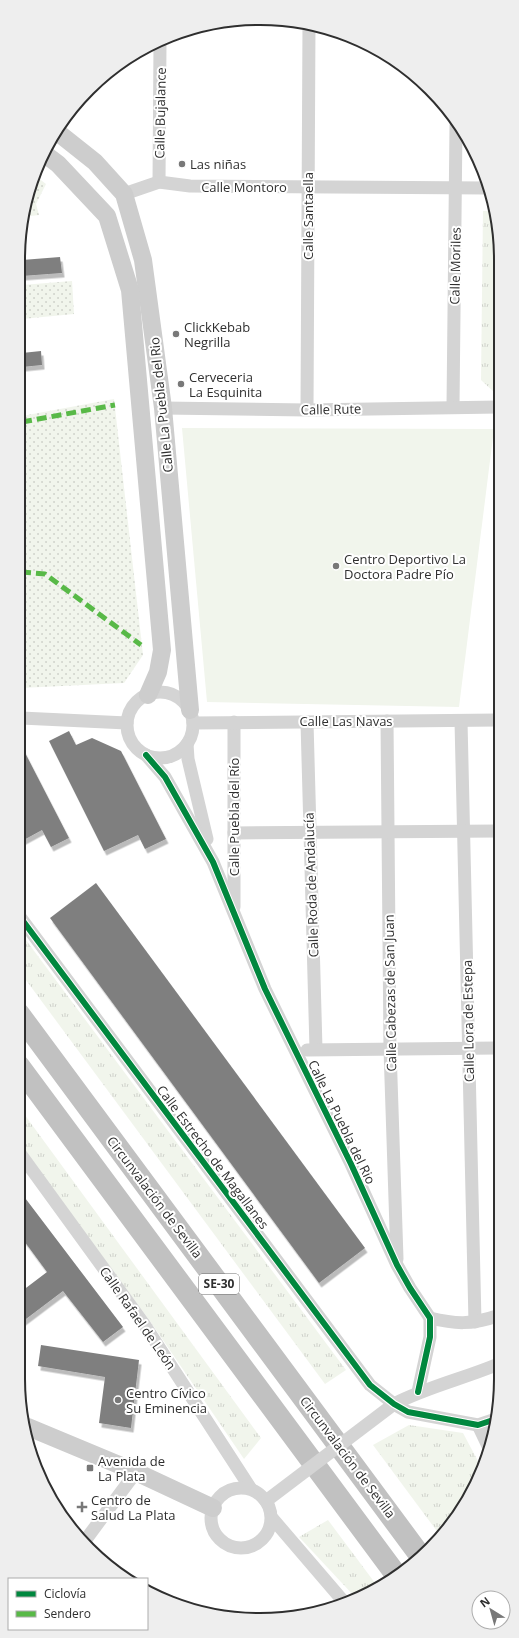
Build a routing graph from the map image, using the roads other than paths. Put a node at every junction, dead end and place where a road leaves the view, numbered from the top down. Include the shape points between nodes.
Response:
1 (309, 31) edge
2 (160, 47) edge
3 (456, 132) edge
4 (61, 135) edge
5 (49, 157) edge
6 (159, 182) junction
7 (308, 187) junction
8 (456, 188) junction
9 (483, 188) edge
10 (124, 194) junction
11 (453, 406) junction
12 (494, 407) edge
13 (163, 408) junction
14 (306, 410) junction
15 (148, 695) junction
16 (192, 717) junction
17 (25, 718) edge
18 (494, 720) edge
19 (386, 721) junction
20 (461, 721) junction
21 (234, 722) junction
22 (307, 722) junction
23 (128, 723) junction
24 (187, 744) junction
25 (146, 756) junction
26 (310, 832) junction
27 (388, 832) junction
28 (464, 832) junction
29 (494, 832) edge
30 (234, 833) junction
31 (213, 862) junction
32 (234, 913) junction
33 (25, 924) edge
34 (25, 1021) edge
35 (468, 1048) junction
36 (494, 1048) edge
37 (316, 1049) junction
38 (390, 1049) junction
39 (295, 1050) junction
40 (25, 1074) edge
41 (25, 1160) edge
42 (382, 1231) junction
43 (396, 1233) junction
44 (397, 1265) junction
45 (494, 1317) edge
46 (430, 1318) junction
47 (475, 1322) junction
48 (494, 1366) edge
49 (418, 1392) junction
50 (394, 1404) junction
51 (490, 1421) edge
52 (478, 1425) junction
53 (31, 1428) edge
54 (486, 1441) edge
55 (136, 1472) junction
56 (251, 1489) junction
57 (266, 1501) junction
58 (212, 1508) junction
59 (272, 1518) junction
60 (87, 1537) edge
61 (417, 1552) edge
62 (393, 1571) edge
63 (341, 1598) edge

1 - 7 street, Calle Santaella
2 - 6 street, Calle Bujalance
3 - 8 street, Calle Moriles
4 - 10 street, Calle La Puebla del Rio via 95,162
5 - 15 street, Calle La Puebla del Rio via 107,216 130,290 162,650 158,672
6 - 7 street, Calle Montoro via 190,186
6 - 10 street, Calle Montoro
7 - 8 street, Calle Montoro
7 - 14 street, Calle Santaella
8 - 9 street, Calle Montoro
8 - 11 street, Calle Moriles
10 - 13 street, Calle La Puebla del Rio via 143,260
11 - 12 street, Calle Rute
11 - 14 street, Calle Rute
13 - 14 street, Calle Rute
13 - 16 street, Calle La Puebla del Rio
15 - 16 street via 168,693 177,696 184,702
15 - 23 street via 134,706
16 - 21 street, Calle Las Navas
16 - 24 street via 192,734
17 - 23 street
18 - 20 street, Calle Las Navas
19 - 20 street, Calle Las Navas
19 - 22 street, Calle Las Navas
19 - 27 street, Calle Cabezas de San Juan
20 - 28 street, Calle Lora de Estepa
21 - 22 street, Calle Las Navas
21 - 30 street, Calle Puebla del Río
22 - 26 street, Calle Roda de Andalucía
23 - 25 street via 128,733 132,742
24 - 25 street via 169,757
24 - 31 street via 196,800
25 - 31 street via 165,777
26 - 27 street
26 - 30 street
26 - 37 street, Calle Roda de Andalucía
27 - 28 street
27 - 38 street, Calle Cabezas de San Juan
28 - 29 street
28 - 35 street, Calle Lora de Estepa
30 - 32 street, Calle Puebla del Río
31 - 32 street, Calle La Puebla del Rio
32 - 39 street, Calle La Puebla del Rio via 265,989
33 - 50 street, Calle Estrecho de Magallanes via 370,1385
34 - 61 highway, Circunvalación de Sevilla / SE-30
35 - 36 street
35 - 38 street
35 - 47 street, Calle Lora de Estepa
37 - 38 street
37 - 39 street
38 - 43 street, Calle Cabezas de San Juan
39 - 42 street, Calle La Puebla del Rio
40 - 62 highway, SE-30
41 - 56 street, Calle Rafael de León via 144,1324
42 - 43 street
42 - 44 street, Calle La Puebla del Rio
43 - 44 street, Calle Cabezas de San Juan
44 - 46 street, Calle La Puebla del Rio
45 - 47 street
46 - 47 street via 455,1324
46 - 49 street via 430,1337
48 - 49 street via 465,1378
49 - 50 street
50 - 52 street, Calle Estrecho de Magallanes via 408,1412
50 - 57 street, bridge
51 - 52 street
52 - 54 street
53 - 55 street
55 - 58 street
55 - 60 street
56 - 57 street
56 - 58 street via 236,1488 226,1492
57 - 59 street
58 - 59 street via 212,1527 216,1536 231,1547 240,1549 250,1548 266,1537
59 - 63 street

